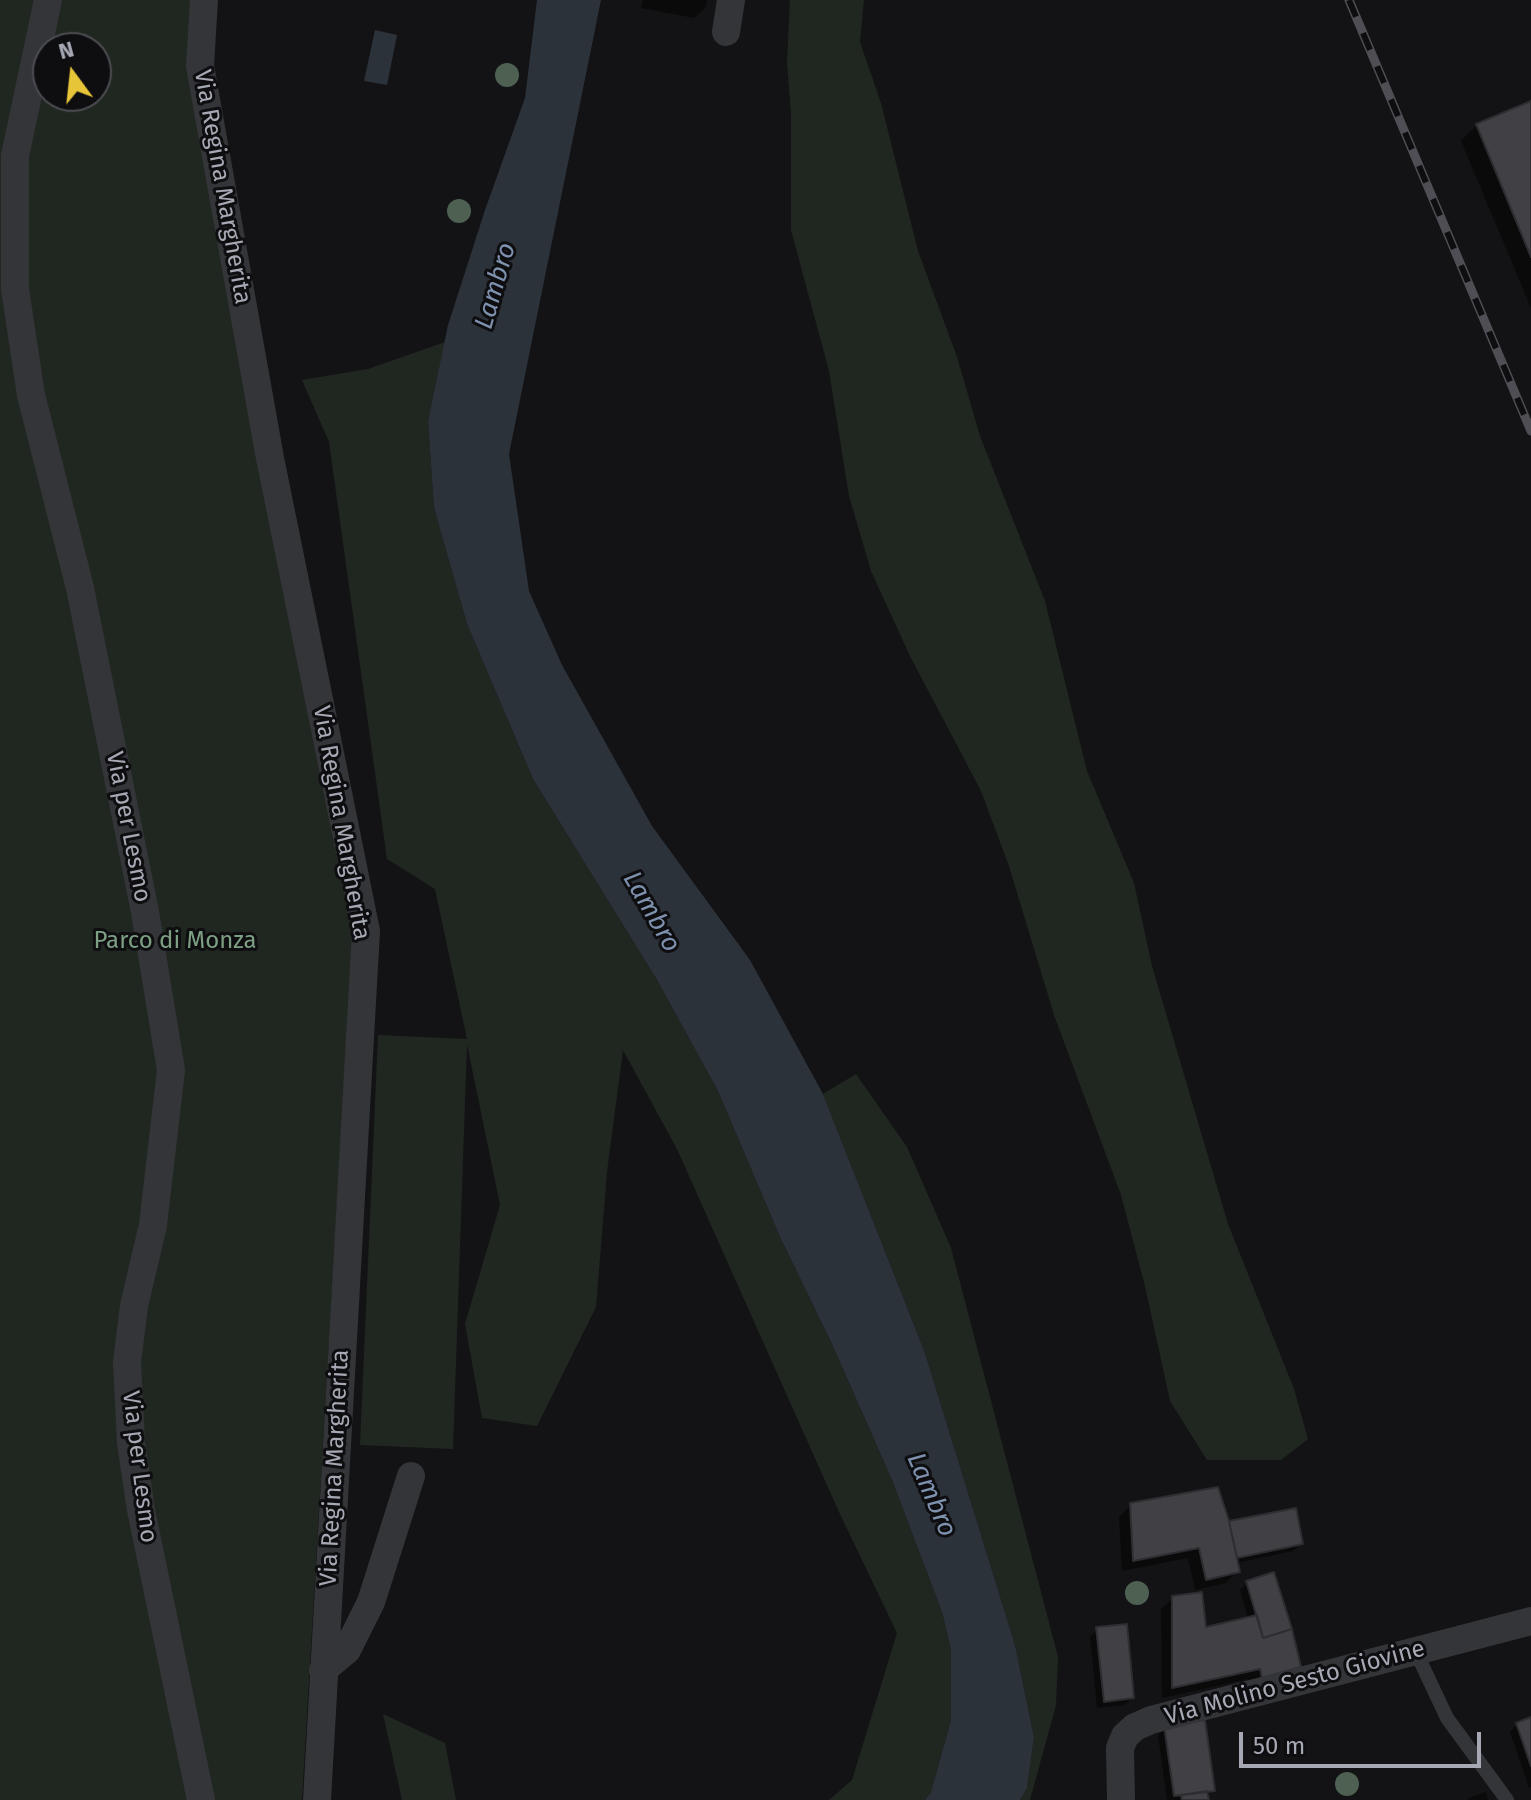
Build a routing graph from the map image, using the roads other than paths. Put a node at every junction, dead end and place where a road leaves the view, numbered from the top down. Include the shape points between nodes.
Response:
1 (48, 0) edge
2 (204, 0) edge
3 (731, 0) edge
4 (726, 32) dead end
5 (411, 1476) dead end
6 (1531, 1621) edge
7 (1416, 1652) junction
8 (323, 1670) junction
9 (201, 1800) edge
10 (317, 1800) edge
11 (1121, 1800) edge
12 (1507, 1800) edge

1 - 9 street, Via per Lesmo via 15,156 15,289 31,395 80,588 142,897 171,1070 153,1225 127,1362 141,1510
2 - 8 street, Via Regina Margherita via 200,66 270,458 366,931
3 - 4 street
5 - 8 street via 371,1602 347,1650
6 - 7 street, Via Molino Sesto Giovine
7 - 11 street, Via Molino Sesto Giovine via 1135,1727 1120,1748
7 - 12 lane via 1447,1718
8 - 10 street, Via Regina Margherita

